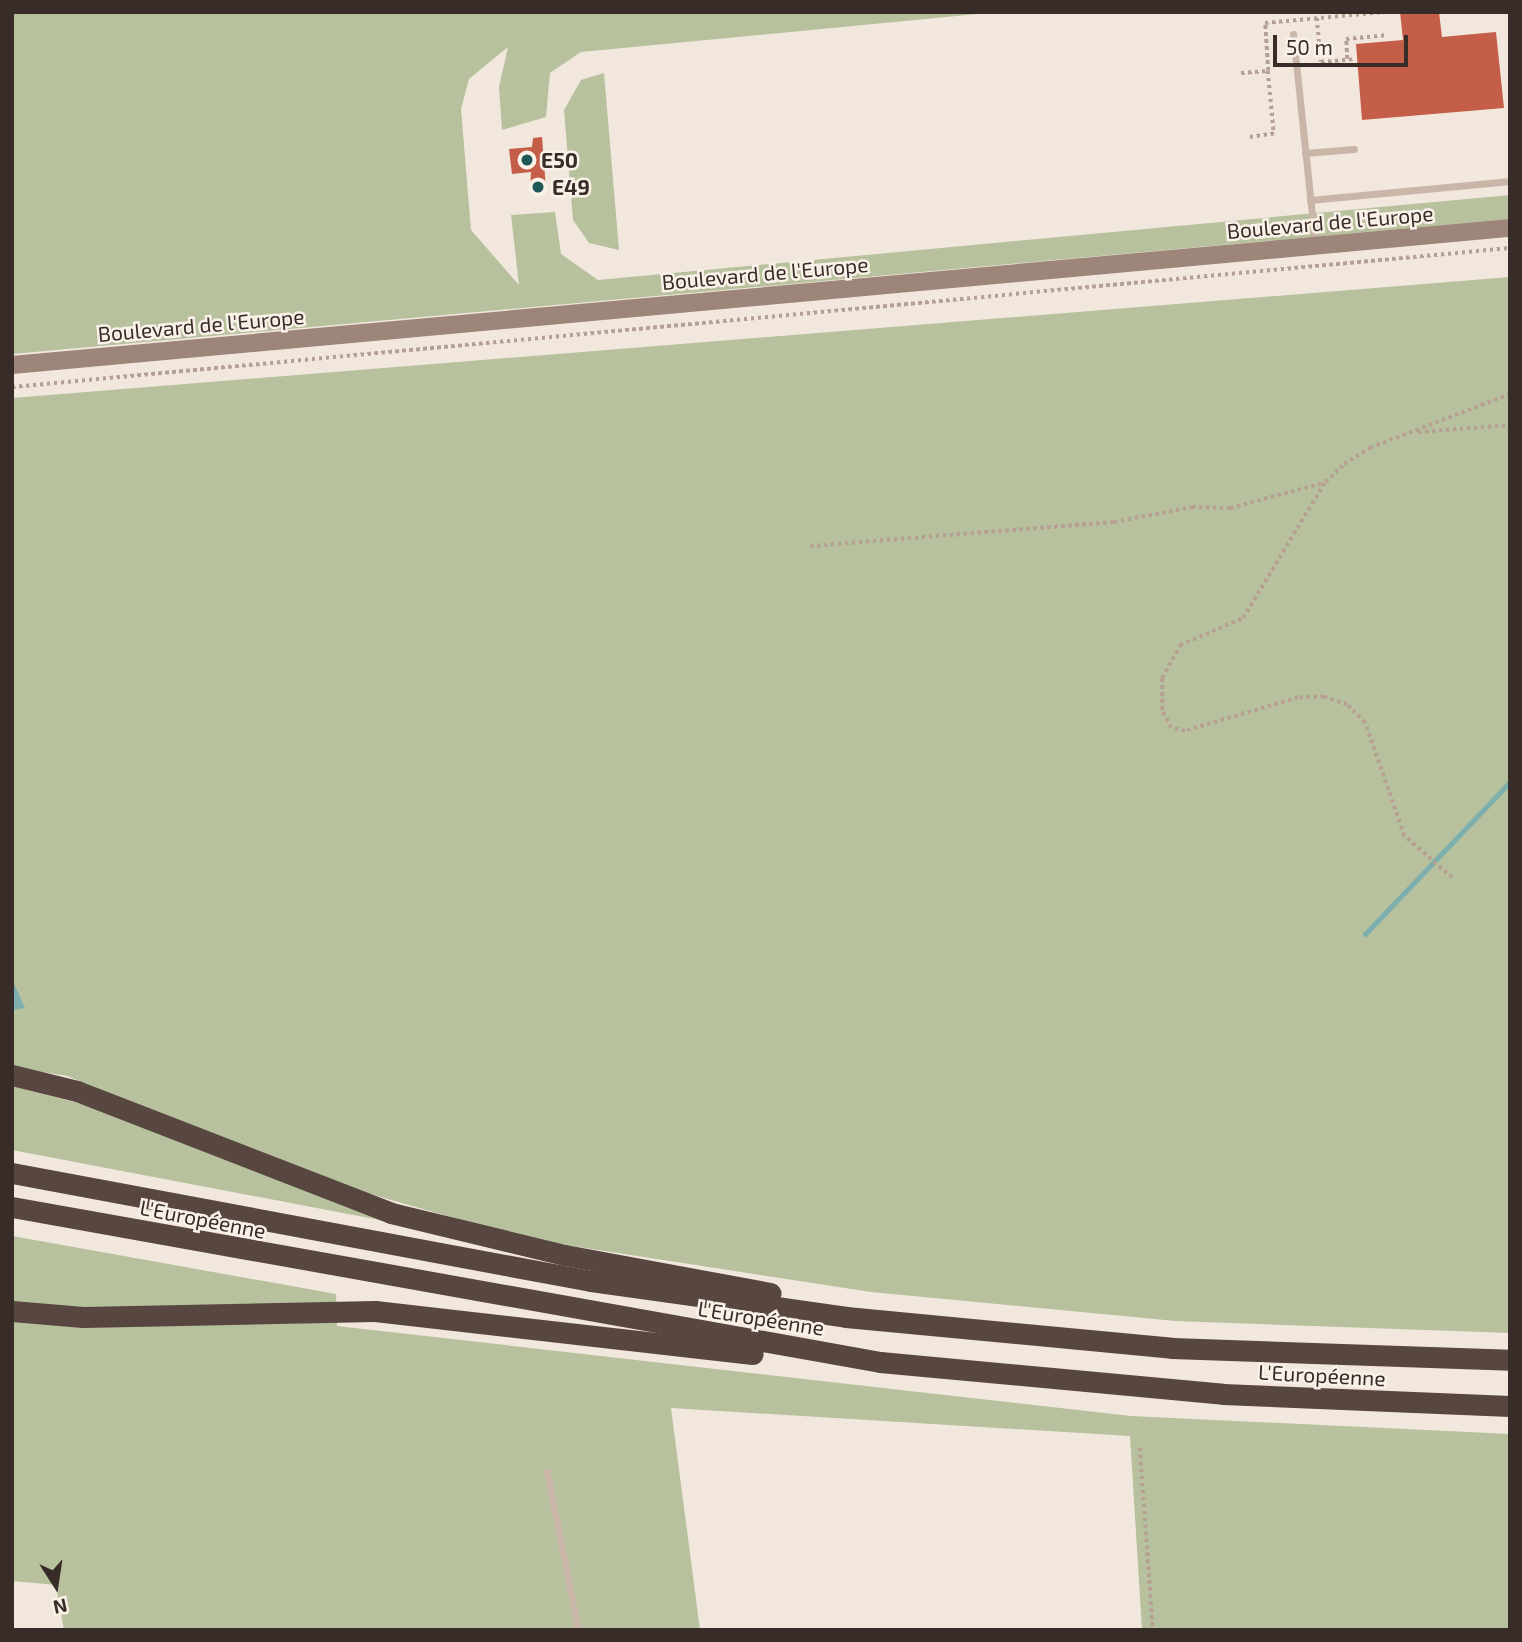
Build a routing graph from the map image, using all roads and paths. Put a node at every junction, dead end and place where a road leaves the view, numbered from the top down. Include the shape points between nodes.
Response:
1 (1384, 12) edge
2 (1317, 18) junction
3 (1293, 34) dead end
4 (1388, 35) dead end
5 (1347, 59) junction
6 (1354, 59) dead end
7 (1268, 71) junction
8 (1241, 73) dead end
9 (1247, 138) dead end
10 (1354, 149) dead end
11 (1306, 153) junction
12 (1510, 181) edge
13 (1310, 200) junction
14 (1510, 228) edge
15 (1315, 246) junction
16 (1510, 248) edge
17 (17, 365) edge
18 (12, 387) edge
19 (1510, 394) edge
20 (1510, 425) edge
21 (1413, 432) junction
22 (1325, 482) junction
23 (810, 546) dead end
24 (1452, 878) dead end
25 (12, 1075) edge
26 (12, 1173) edge
27 (12, 1207) edge
28 (12, 1311) edge
29 (978, 1332) junction
30 (1510, 1360) edge
31 (880, 1362) junction
32 (1510, 1406) edge
33 (1140, 1448) dead end
34 (547, 1472) dead end
35 (578, 1630) edge
36 (1153, 1630) edge

1 - 2 path
2 - 5 path via 1321,62
2 - 7 path via 1265,23
3 - 11 lane
4 - 5 path via 1346,38
5 - 6 path
7 - 8 path
7 - 9 path via 1274,134
10 - 11 lane
11 - 13 lane
12 - 13 lane
13 - 15 lane
14 - 15 main road, Boulevard de l'Europe
15 - 17 main road, Boulevard de l'Europe
16 - 18 path
19 - 21 path
20 - 21 path
21 - 22 path via 1370,448
22 - 23 path via 1230,509 1192,507 1114,522
22 - 24 path via 1242,618 1180,645 1162,678 1162,710 1171,728 1185,732 1298,698 1324,697 1347,705 1365,723 1404,836
25 - 29 highway via 77,1091 317,1188 427,1223 575,1257
26 - 29 highway, L'Européenne via 591,1281
27 - 31 highway, L'Européenne via 517,1303
28 - 31 highway via 83,1317 375,1311 697,1350
29 - 30 highway, L'Européenne via 1246,1353
31 - 32 highway, L'Européenne via 1212,1393
33 - 36 path
34 - 35 lane

